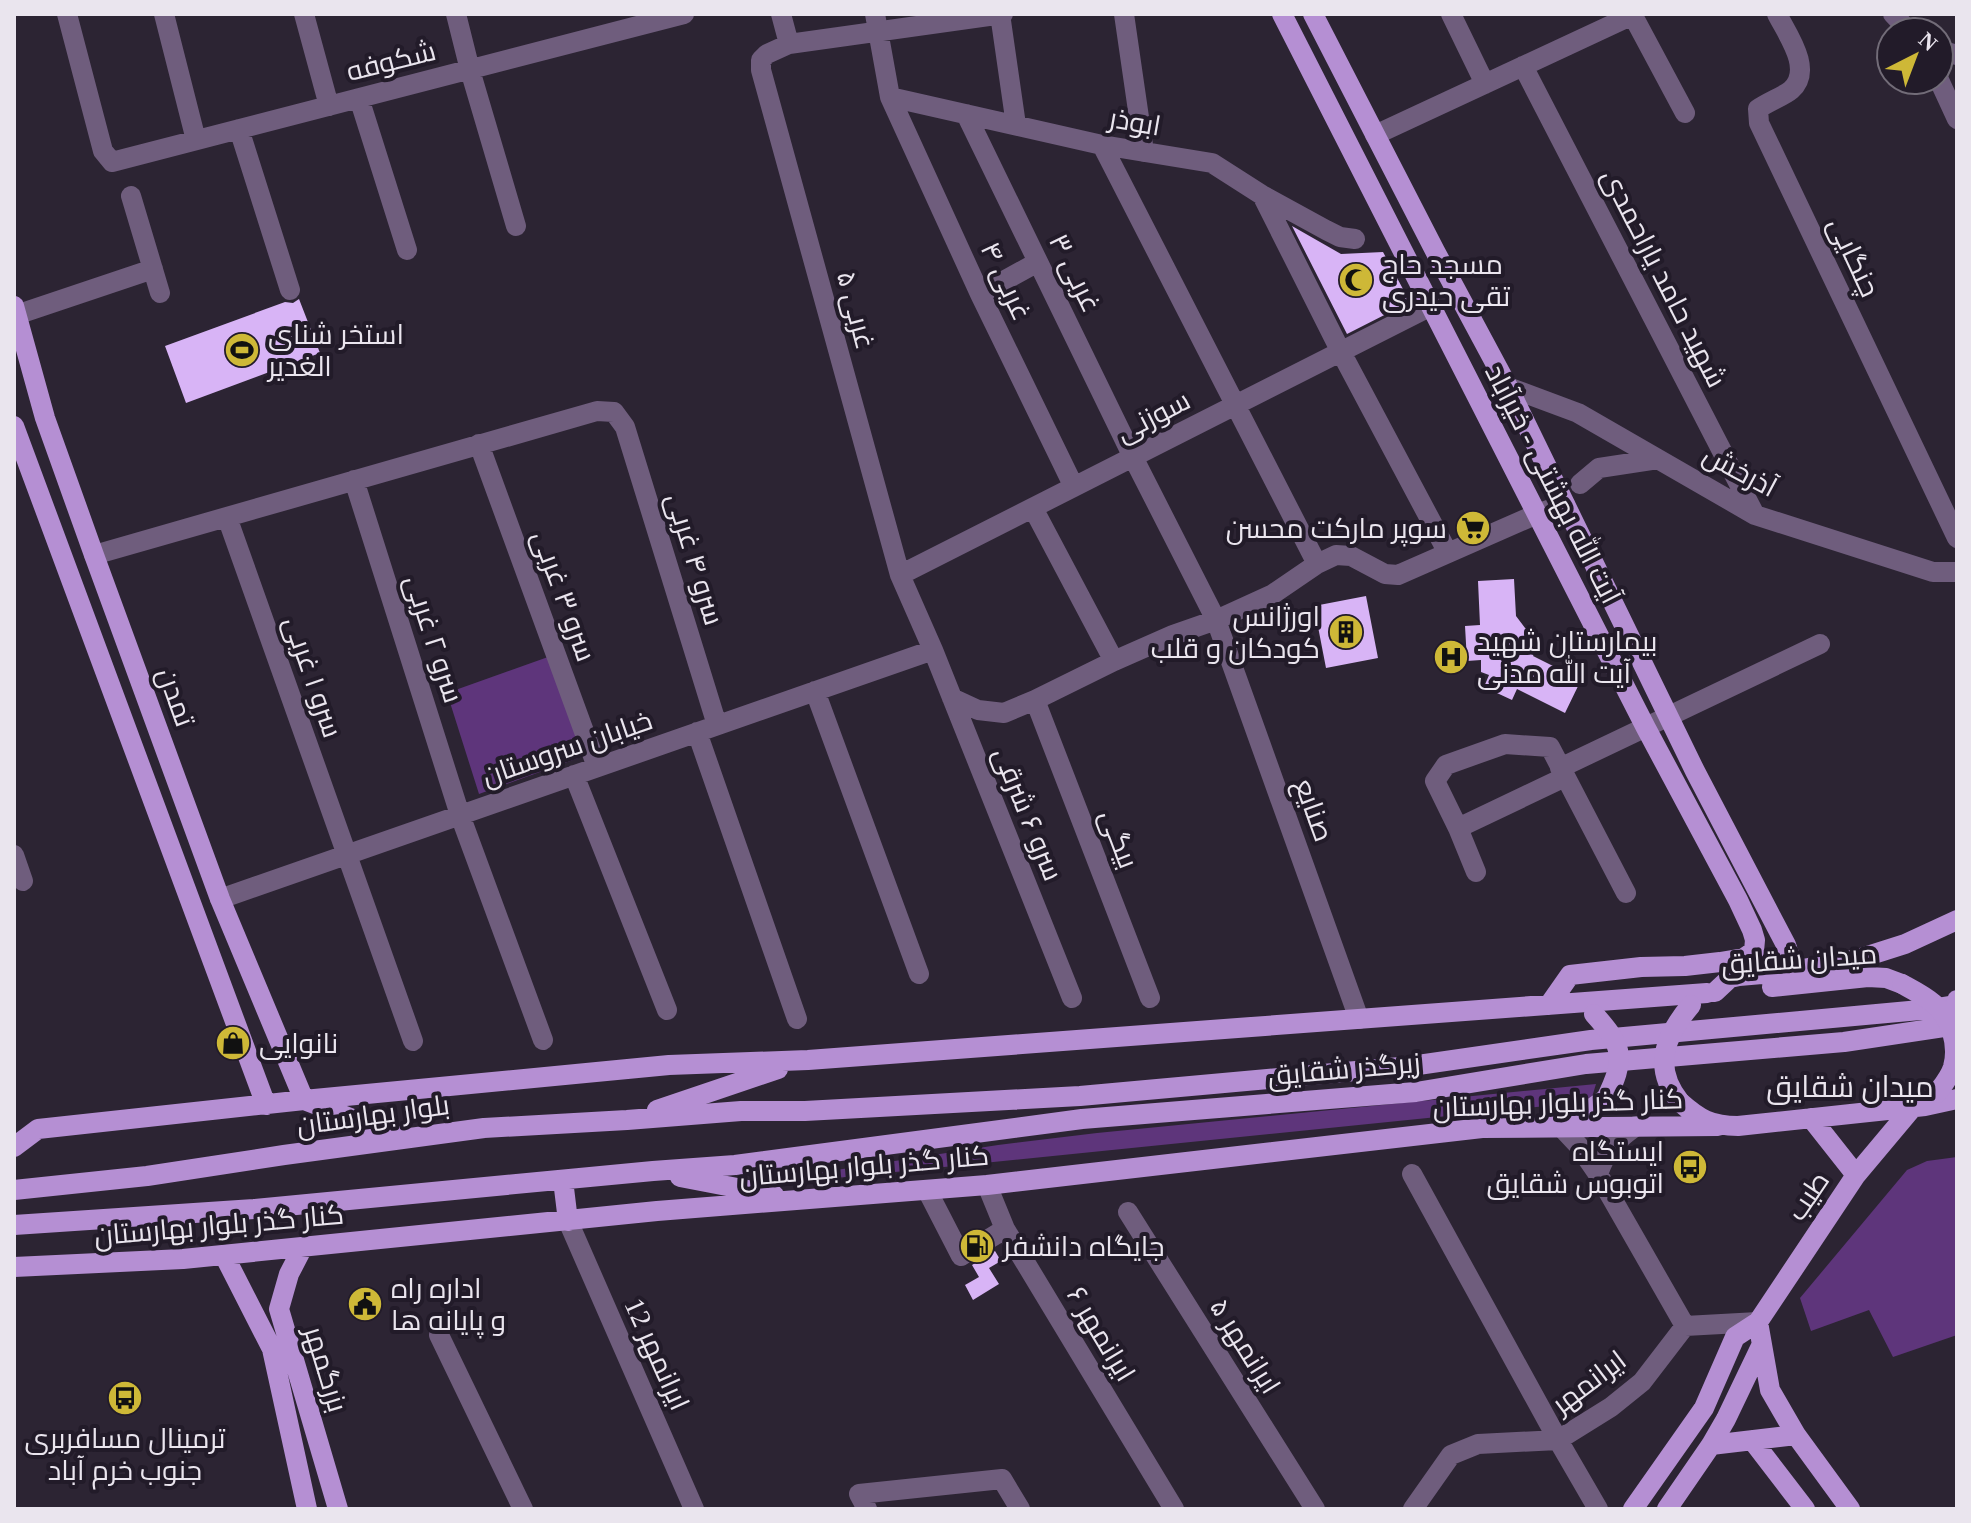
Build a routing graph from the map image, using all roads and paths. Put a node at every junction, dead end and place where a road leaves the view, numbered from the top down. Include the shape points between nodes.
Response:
1 (67, 14) edge
2 (164, 14) edge
3 (304, 14) edge
4 (456, 14) edge
5 (684, 14) edge
6 (781, 14) edge
7 (1001, 14) edge
8 (1124, 14) edge
9 (1282, 14) edge
10 (1313, 14) edge
11 (1451, 14) edge
12 (1633, 14) edge
13 (1777, 14) edge
14 (876, 23) edge
15 (789, 44) junction
16 (1523, 66) junction
17 (470, 70) junction
18 (1485, 84) junction
19 (1946, 96) edge
20 (890, 97) junction
21 (359, 98) junction
22 (329, 106) junction
23 (1362, 109) junction
24 (1685, 113) dead end
25 (966, 114) junction
26 (1957, 119) edge
27 (1336, 121) junction
28 (1016, 125) junction
29 (239, 129) junction
30 (1375, 135) junction
31 (196, 140) junction
32 (1102, 145) junction
33 (1144, 152) junction
34 (1262, 195) junction
35 (131, 196) dead end
36 (516, 226) dead end
37 (1355, 239) dead end
38 (407, 250) dead end
39 (1038, 262) junction
40 (153, 269) junction
41 (290, 290) dead end
42 (1456, 292) junction
43 (160, 293) dead end
44 (980, 294) junction
45 (1431, 306) junction
46 (15, 310) edge
47 (1341, 352) junction
48 (1508, 387) junction
49 (1235, 405) junction
50 (14, 426) edge
51 (479, 444) junction
52 (1133, 457) junction
53 (1658, 459) junction
54 (354, 480) junction
55 (1580, 484) dead end
56 (1074, 487) junction
57 (1565, 504) junction
58 (1033, 508) junction
59 (1537, 514) junction
60 (1755, 515) junction
61 (227, 517) junction
62 (1957, 538) edge
63 (1448, 553) junction
64 (94, 555) junction
65 (1317, 564) junction
66 (1957, 572) edge
67 (900, 575) junction
68 (1216, 620) junction
69 (1820, 644) dead end
70 (933, 650) junction
71 (1114, 661) junction
72 (815, 691) junction
73 (952, 698) junction
74 (1035, 700) junction
75 (1669, 717) junction
76 (717, 725) junction
77 (1646, 728) junction
78 (697, 732) junction
79 (597, 767) junction
80 (1562, 773) junction
81 (574, 775) junction
82 (460, 815) junction
83 (1458, 828) junction
84 (14, 855) edge
85 (346, 855) junction
86 (1476, 872) dead end
87 (23, 881) dead end
88 (1626, 893) dead end
89 (220, 899) junction
90 (1957, 920) edge
91 (1787, 972) junction
92 (919, 974) dead end
93 (1704, 996) junction
94 (1072, 998) dead end
95 (1150, 998) dead end
96 (1957, 1002) edge
97 (1549, 1005) junction
98 (667, 1010) dead end
99 (797, 1019) dead end
100 (1359, 1019) junction
101 (1954, 1027) edge
102 (277, 1035) junction
103 (543, 1040) dead end
104 (413, 1041) dead end
105 (245, 1046) junction
106 (801, 1061) junction
107 (304, 1100) junction
108 (1933, 1101) edge
109 (266, 1105) junction
110 (741, 1111) joint
111 (1811, 1118) junction
112 (627, 1120) junction
113 (1636, 1126) junction
114 (1718, 1126) junction
115 (1552, 1127) junction
116 (38, 1129) junction
117 (14, 1131) edge
118 (404, 1139) junction
119 (14, 1147) edge
120 (653, 1171) junction
121 (1412, 1174) dead end
122 (1598, 1174) junction
123 (1856, 1175) junction
124 (563, 1180) junction
125 (987, 1185) junction
126 (14, 1190) edge
127 (927, 1190) junction
128 (802, 1200) junction
129 (1128, 1212) dead end
130 (568, 1221) junction
131 (14, 1225) edge
132 (1005, 1229) junction
133 (303, 1247) junction
134 (224, 1255) junction
135 (14, 1267) edge
136 (1758, 1322) junction
137 (1685, 1326) junction
138 (439, 1335) dead end
139 (1761, 1346) junction
140 (1796, 1435) junction
141 (1558, 1440) junction
142 (1752, 1440) junction
143 (1711, 1445) junction
144 (1667, 1462) junction
145 (1688, 1479) junction
146 (863, 1501) edge
147 (307, 1509) edge
148 (338, 1509) edge
149 (523, 1509) edge
150 (694, 1509) edge
151 (1020, 1509) edge
152 (1174, 1509) edge
153 (1315, 1509) edge
154 (1413, 1509) edge
155 (1598, 1509) edge
156 (1633, 1509) edge
157 (1667, 1509) edge
158 (1805, 1509) edge
159 (1850, 1509) edge

1 - 31 street, شکوفه via 103,151 112,162
2 - 31 street
3 - 22 street
4 - 17 street
5 - 17 street, شکوفه
6 - 15 street
7 - 14 street
7 - 28 street
8 - 33 street
9 - 27 main road, آیت الله بهشتی - خیرآباد
10 - 23 main road, آیت الله بهشتی - خیرآباد
11 - 18 street
12 - 16 street
12 - 24 street
13 - 62 street, چنگایی via 1798,55 1800,77 1791,89 1758,109 1759,123
14 - 15 street
14 - 20 street, غربی ۴
15 - 67 street, غربی ۵ via 767,54 761,70
16 - 18 street
16 - 60 street, شهید حامد یاراحمدی
17 - 21 street, شکوفه
17 - 36 street
18 - 30 street
19 - 26 street
20 - 25 street, ابوذر
20 - 44 street, غربی ۴
21 - 22 street, شکوفه
21 - 38 street
22 - 29 street, شکوفه
23 - 27 main road
23 - 30 main road, آیت الله بهشتی - خیرآباد
25 - 28 street, ابوذر
25 - 39 street, غربی ۳
27 - 45 main road, آیت الله بهشتی - خیرآباد
28 - 32 street, ابوذر
29 - 31 street, شکوفه
29 - 41 street
30 - 42 main road, آیت الله بهشتی - خیرآباد
32 - 33 street, ابوذر
32 - 49 street
33 - 34 street, ابوذر via 1212,163
34 - 37 street, ابوذر via 1340,237
34 - 47 street
35 - 40 street
39 - 44 street
39 - 52 street, غربی ۳
40 - 43 street
40 - 46 street
42 - 45 main road
42 - 48 main road, آیت الله بهشتی - خیرآباد
44 - 56 street, غربی ۴
45 - 47 street, سوزنی
45 - 59 main road, آیت الله بهشتی - خیرآباد
46 - 64 main road, تمدن via 45,418
47 - 49 street, سوزنی
47 - 63 street
48 - 53 street, آذرخش via 1578,413
48 - 57 main road, آیت الله بهشتی - خیرآباد
49 - 52 street, سوزنی
49 - 65 street
50 - 105 main road, تمدن
51 - 54 street
51 - 76 street, سرو ۴ غربی via 597,411 614,412 625,427
51 - 79 street, سرو ۳ غربی
52 - 56 street, سوزنی
52 - 68 street, غربی ۳
53 - 55 street via 1599,468
53 - 60 street, آذرخش
54 - 61 street
54 - 82 street, سرو ۲ غربی
56 - 58 street, سوزنی
57 - 59 street
57 - 75 main road, آیت الله بهشتی - خیرآباد
58 - 67 street, سوزنی
58 - 71 street
59 - 63 street
59 - 77 main road, آیت الله بهشتی - خیرآباد
60 - 66 street, آذرخش via 1933,572
61 - 64 street
61 - 85 street, سرو ۱ غربی
63 - 65 street via 1398,575 1344,555
64 - 89 main road, تمدن
65 - 68 street via 1273,594
67 - 70 street, غربی ۵
68 - 71 street
68 - 100 street, صنایع
69 - 75 street
70 - 72 street, خیابان سروستان
70 - 73 street, سرو ۶ شرقی
71 - 74 street
72 - 76 street, خیابان سروستان
72 - 92 street
73 - 74 street via 978,710 1004,713
73 - 94 street, سرو ۶ شرقی
74 - 95 street, بیگی
75 - 77 street
75 - 91 main road, آیت الله بهشتی - خیرآباد via 1786,945
76 - 78 street, خیابان سروستان
77 - 80 street
77 - 97 main road, آیت الله بهشتی - خیرآباد via 1738,900 1752,930 1754,951 1720,962 1570,975
78 - 79 street, خیابان سروستان
78 - 99 street
79 - 81 street, خیابان سروستان
80 - 83 street
80 - 83 street via 1550,747 1505,744 1446,765 1435,781
80 - 88 street
81 - 82 street, خیابان سروستان
81 - 98 street
82 - 85 street, خیابان سروستان
82 - 103 street, سرو ۲ غربی
83 - 86 street
84 - 87 street
85 - 89 street, خیابان سروستان
85 - 104 street, سرو ۱ غربی
89 - 102 main road, تمدن
90 - 91 main road via 1861,958
91 - 93 main road via 1730,978
93 - 97 main road
93 - 101 main road, میدان شقایق, bridge via 1886,978 1935,1004
93 - 114 main road, میدان شقایق, bridge via 1671,1032 1664,1054 1671,1092 1699,1118
96 - 101 main road, bridge
96 - 110 main road, زیرگذر شقایق via 1931,1009 1591,1040 1411,1066 1080,1096
97 - 100 main road
97 - 115 main road, bridge via 1594,1014 1619,1052 1618,1073 1606,1099
100 - 106 main road
101 - 108 main road, bridge via 1953,1066
101 - 120 main road, زیرگذر شقایق via 1586,1064 1416,1092 1082,1119
102 - 105 main road via 270,1051 261,1054
102 - 107 main road, تمدن
105 - 109 main road, تمدن
106 - 107 main road via 669,1065
106 - 112 main road
107 - 109 main road
107 - 118 main road
108 - 111 main road
108 - 123 main road, طیب
109 - 116 main road
110 - 112 main road, بلوار بهارستان
111 - 114 main road
111 - 123 main road
112 - 118 main road, بلوار بهارستان via 484,1128
113 - 114 main road, کنار گذر بلوار بهارستان
113 - 115 main road, کنار گذر بلوار بهارستان
113 - 122 street via 1614,1143
115 - 122 street via 1578,1145
115 - 125 main road, کنار گذر بلوار بهارستان via 1482,1128
116 - 117 street
116 - 119 main road
118 - 126 main road, بلوار بهارستان
120 - 124 main road
120 - 128 main road
121 - 141 street
122 - 137 street
123 - 136 main road, طیب
124 - 130 main road
124 - 131 main road
125 - 127 main road, کنار گذر بلوار بهارستان
125 - 132 street, ایرانمهر ۶
127 - 128 main road, کنار گذر بلوار بهارستان
127 - 132 street via 961,1256
128 - 130 main road, کنار گذر بلوار بهارستان
129 - 153 street, ایرانمهر ۵
130 - 133 main road, کنار گذر بلوار بهارستان
130 - 150 street, ایرانمهر 12
132 - 152 street, ایرانمهر ۶
133 - 134 main road, کنار گذر بلوار بهارستان
133 - 148 main road, بزرگمهر via 279,1309
134 - 135 main road, کنار گذر بلوار بهارستان
134 - 147 main road, بزرگمهر via 272,1349
136 - 137 street
136 - 139 main road
136 - 144 main road, طیب via 1735,1337 1704,1408
137 - 141 street, ایرانمهر via 1642,1382
138 - 149 street
139 - 140 main road via 1770,1390
139 - 143 main road
140 - 142 main road
140 - 159 main road
141 - 154 street, ایرانمهر via 1478,1444 1451,1455
141 - 155 street
142 - 143 main road
142 - 158 main road
143 - 145 main road
144 - 145 main road
144 - 156 main road, طیب
145 - 157 main road
146 - 151 street via 1002,1479

